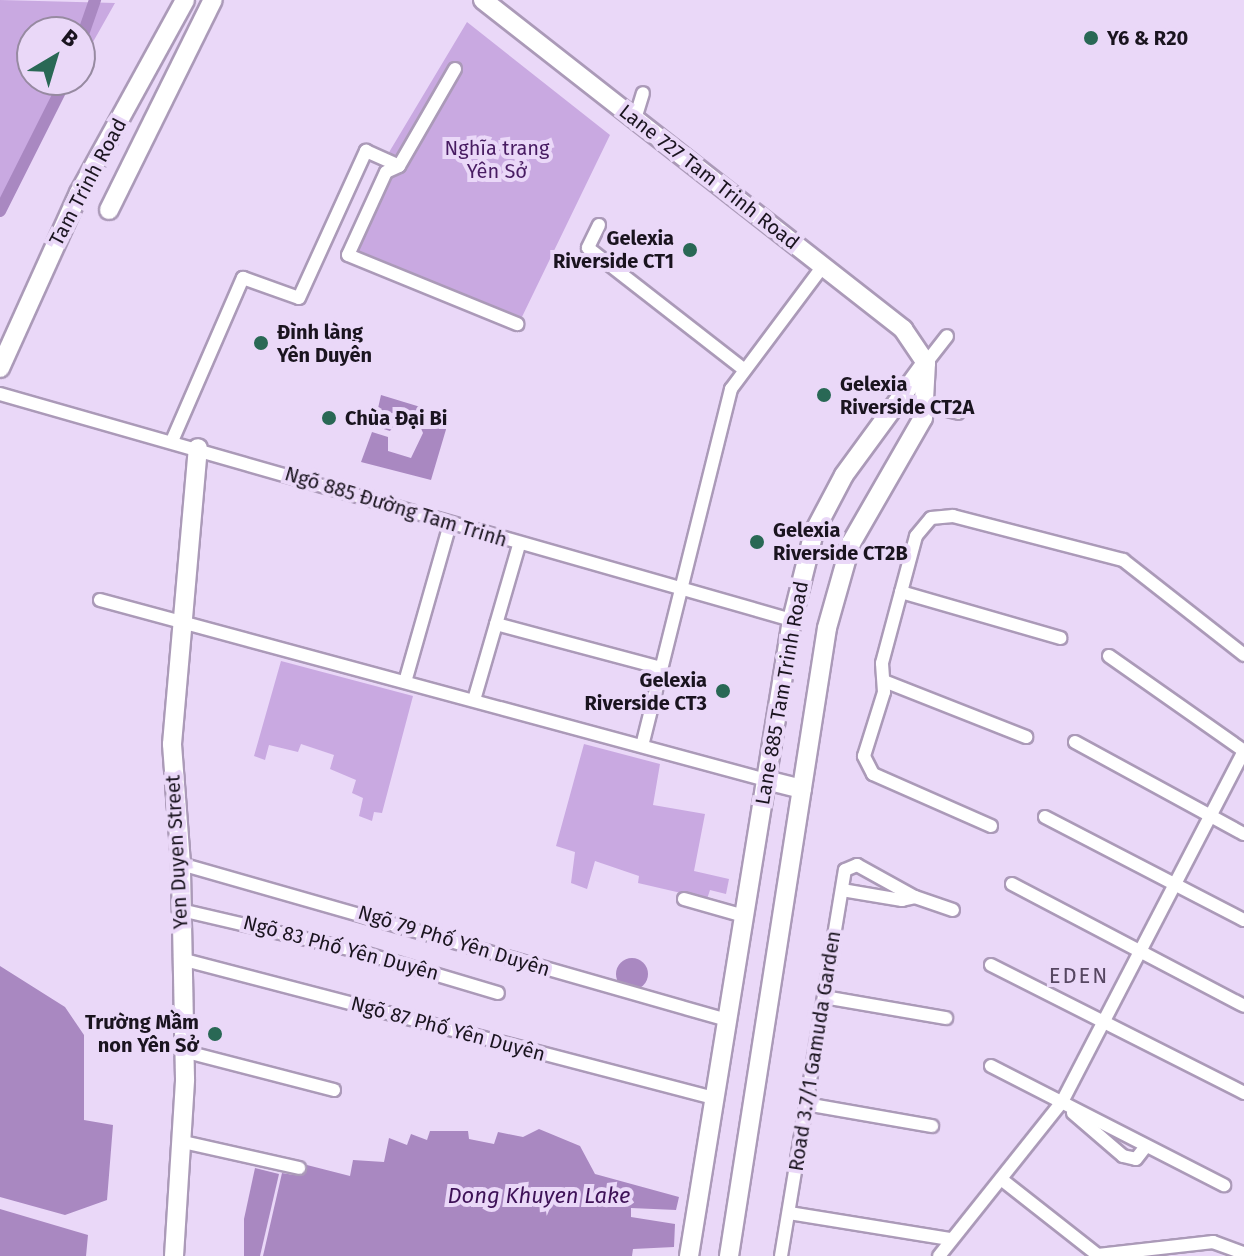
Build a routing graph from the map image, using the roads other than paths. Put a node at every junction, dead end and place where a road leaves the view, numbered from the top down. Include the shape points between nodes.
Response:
1 (185, 0) edge
2 (213, 0) edge
3 (483, 0) edge
4 (455, 69) dead end
5 (643, 93) dead end
6 (635, 119) junction
7 (399, 166) junction
8 (92, 168) junction
9 (122, 184) junction
10 (109, 210) dead end
11 (599, 225) dead end
12 (823, 266) junction
13 (517, 324) dead end
14 (947, 336) dead end
15 (926, 363) junction
16 (0, 368) edge
17 (742, 368) junction
18 (0, 394) edge
19 (927, 405) junction
20 (958, 413) dead end
21 (172, 441) junction
22 (198, 448) junction
23 (450, 524) junction
24 (519, 545) junction
25 (681, 588) junction
26 (901, 592) junction
27 (100, 600) dead end
28 (792, 620) junction
29 (179, 621) junction
30 (496, 624) junction
31 (827, 628) junction
32 (1060, 638) dead end
33 (1244, 655) edge
34 (1109, 656) dead end
35 (661, 668) junction
36 (884, 681) junction
37 (405, 682) junction
38 (474, 700) junction
39 (1026, 737) dead end
40 (1075, 742) dead end
41 (642, 746) junction
42 (1244, 751) edge
43 (766, 780) junction
44 (802, 789) junction
45 (1210, 816) junction
46 (1045, 817) dead end
47 (991, 826) dead end
48 (1244, 834) edge
49 (181, 864) junction
50 (1012, 884) dead end
51 (1176, 885) junction
52 (842, 890) junction
53 (915, 897) junction
54 (684, 899) dead end
55 (181, 910) junction
56 (953, 910) dead end
57 (744, 916) junction
58 (1244, 920) edge
59 (1141, 952) junction
60 (181, 959) junction
61 (991, 965) dead end
62 (498, 993) dead end
63 (824, 997) junction
64 (1244, 1006) edge
65 (946, 1018) dead end
66 (727, 1020) junction
67 (1105, 1022) junction
68 (183, 1051) junction
69 (991, 1066) dead end
70 (334, 1090) dead end
71 (1244, 1093) edge
72 (714, 1098) junction
73 (1062, 1102) junction
74 (806, 1104) junction
75 (932, 1126) dead end
76 (183, 1142) junction
77 (1146, 1146) junction
78 (299, 1168) dead end
79 (1001, 1179) junction
80 (1224, 1185) dead end
81 (789, 1213) junction
82 (950, 1239) junction
83 (1244, 1253) edge
84 (174, 1256) edge
85 (689, 1256) edge
86 (729, 1256) edge
87 (781, 1256) edge
88 (939, 1256) edge
89 (1098, 1256) edge

1 - 8 street, Tam Trinh Road
2 - 9 street, Tam Trinh Road
3 - 6 street, Lane 727 Tam Trinh Road
4 - 7 street
5 - 6 street
6 - 12 street, Lane 727 Tam Trinh Road
7 - 13 street via 386,172 348,255
7 - 21 street via 366,151 299,298 243,278
8 - 9 street
8 - 16 street, Tam Trinh Road
9 - 10 street, Tam Trinh Road
11 - 17 street via 588,248
12 - 15 street, Lane 727 Tam Trinh Road via 903,329
12 - 17 street
14 - 15 street
15 - 19 street, Lane 885 Tam Trinh Road
15 - 28 street, Lane 885 Tam Trinh Road via 844,475 814,532
17 - 25 street via 731,389
18 - 21 street, Ngõ 885 Đường Tam Trinh
19 - 20 street
19 - 31 street, Lane 885 Tam Trinh Road via 916,437 876,492 851,543
21 - 22 street, Ngõ 885 Đường Tam Trinh
22 - 23 street, Ngõ 885 Đường Tam Trinh
22 - 29 street, Yen Duyen Street
23 - 24 street, Ngõ 885 Đường Tam Trinh
23 - 37 street
24 - 25 street, Ngõ 885 Đường Tam Trinh
24 - 30 street
25 - 28 street, Ngõ 885 Đường Tam Trinh
25 - 35 street
26 - 32 street
26 - 33 street via 921,526 931,518 953,516 1123,560
26 - 36 street via 882,663
27 - 29 street
28 - 31 street
28 - 43 street, Lane 885 Tam Trinh Road
29 - 37 street
29 - 49 street, Yen Duyen Street via 172,744
30 - 35 street
30 - 38 street
31 - 44 street, Lane 885 Tam Trinh Road
34 - 42 street
35 - 41 street
36 - 39 street
36 - 47 street via 864,756 873,774
37 - 38 street
38 - 41 street
40 - 45 street
41 - 43 street
42 - 45 street
43 - 44 street
43 - 57 street, Lane 885 Tam Trinh Road
44 - 86 street, Lane 885 Tam Trinh Road
45 - 48 street
45 - 51 street
46 - 51 street
49 - 55 street, Yen Duyen Street
49 - 66 street, Ngõ 79 Phố Yên Duyên
50 - 59 street
51 - 58 street
51 - 59 street
52 - 53 street via 902,900
52 - 53 street via 844,871 852,865
52 - 63 street, Road 3.7/1 Gamuda Garden
53 - 56 street
54 - 57 street
55 - 60 street, Yen Duyen Street
55 - 62 street, Ngõ 83 Phố Yên Duyên via 357,951
57 - 66 street, Lane 885 Tam Trinh Road
59 - 64 street
59 - 67 street
60 - 68 street, Yen Duyen Street
60 - 72 street, Ngõ 87 Phố Yên Duyên
61 - 67 street
63 - 65 street
63 - 74 street, Road 3.7/1 Gamuda Garden
66 - 72 street, Lane 885 Tam Trinh Road
67 - 71 street
67 - 73 street
68 - 70 street
68 - 76 street, Yen Duyen Street
69 - 73 street
72 - 85 street, Lane 885 Tam Trinh Road
73 - 77 street
73 - 77 street via 1123,1156 1136,1159
73 - 79 street
74 - 75 street
74 - 81 street, Road 3.7/1 Gamuda Garden
76 - 78 street
76 - 84 street, Yen Duyen Street
77 - 80 street
79 - 82 street
79 - 89 street
81 - 82 street
81 - 87 street, Road 3.7/1 Gamuda Garden
82 - 88 street
83 - 89 street via 1213,1242

